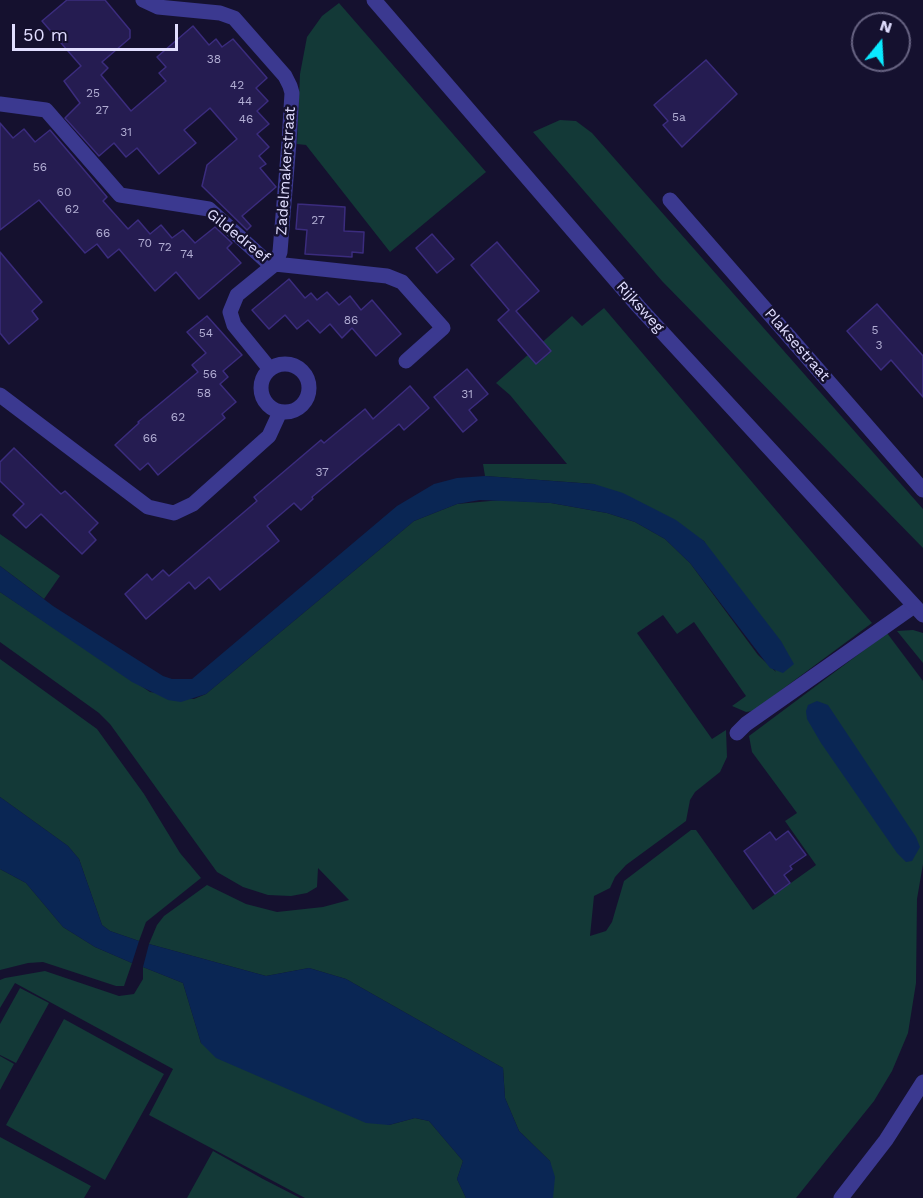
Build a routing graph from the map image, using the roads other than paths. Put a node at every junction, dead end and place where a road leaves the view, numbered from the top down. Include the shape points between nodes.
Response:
1 (143, 0) edge
2 (374, 0) edge
3 (0, 104) edge
4 (670, 200) dead end
5 (274, 264) junction
6 (406, 361) dead end
7 (269, 368) junction
8 (0, 395) edge
9 (280, 412) junction
10 (923, 490) edge
11 (919, 611) edge
12 (737, 733) dead end
13 (923, 1082) edge
14 (841, 1198) edge

1 - 5 street, Zadelmakerstraat via 158,7 230,16 239,21 285,76 292,93 280,252
2 - 11 street, Rijksweg via 638,306
3 - 5 street, Gildedreef via 46,110 120,195 209,209
4 - 10 street, Plaksestraat
5 - 6 street, Gildedreef via 387,276 408,286 443,328
5 - 7 street via 237,295 230,312 234,325
7 - 9 street via 261,380 261,392 266,404
7 - 9 street via 279,363 292,364 304,371 309,383 308,397 300,407
8 - 9 street via 148,507 174,513 193,504 269,436
11 - 12 street, Rijksweg
13 - 14 street via 886,1140

